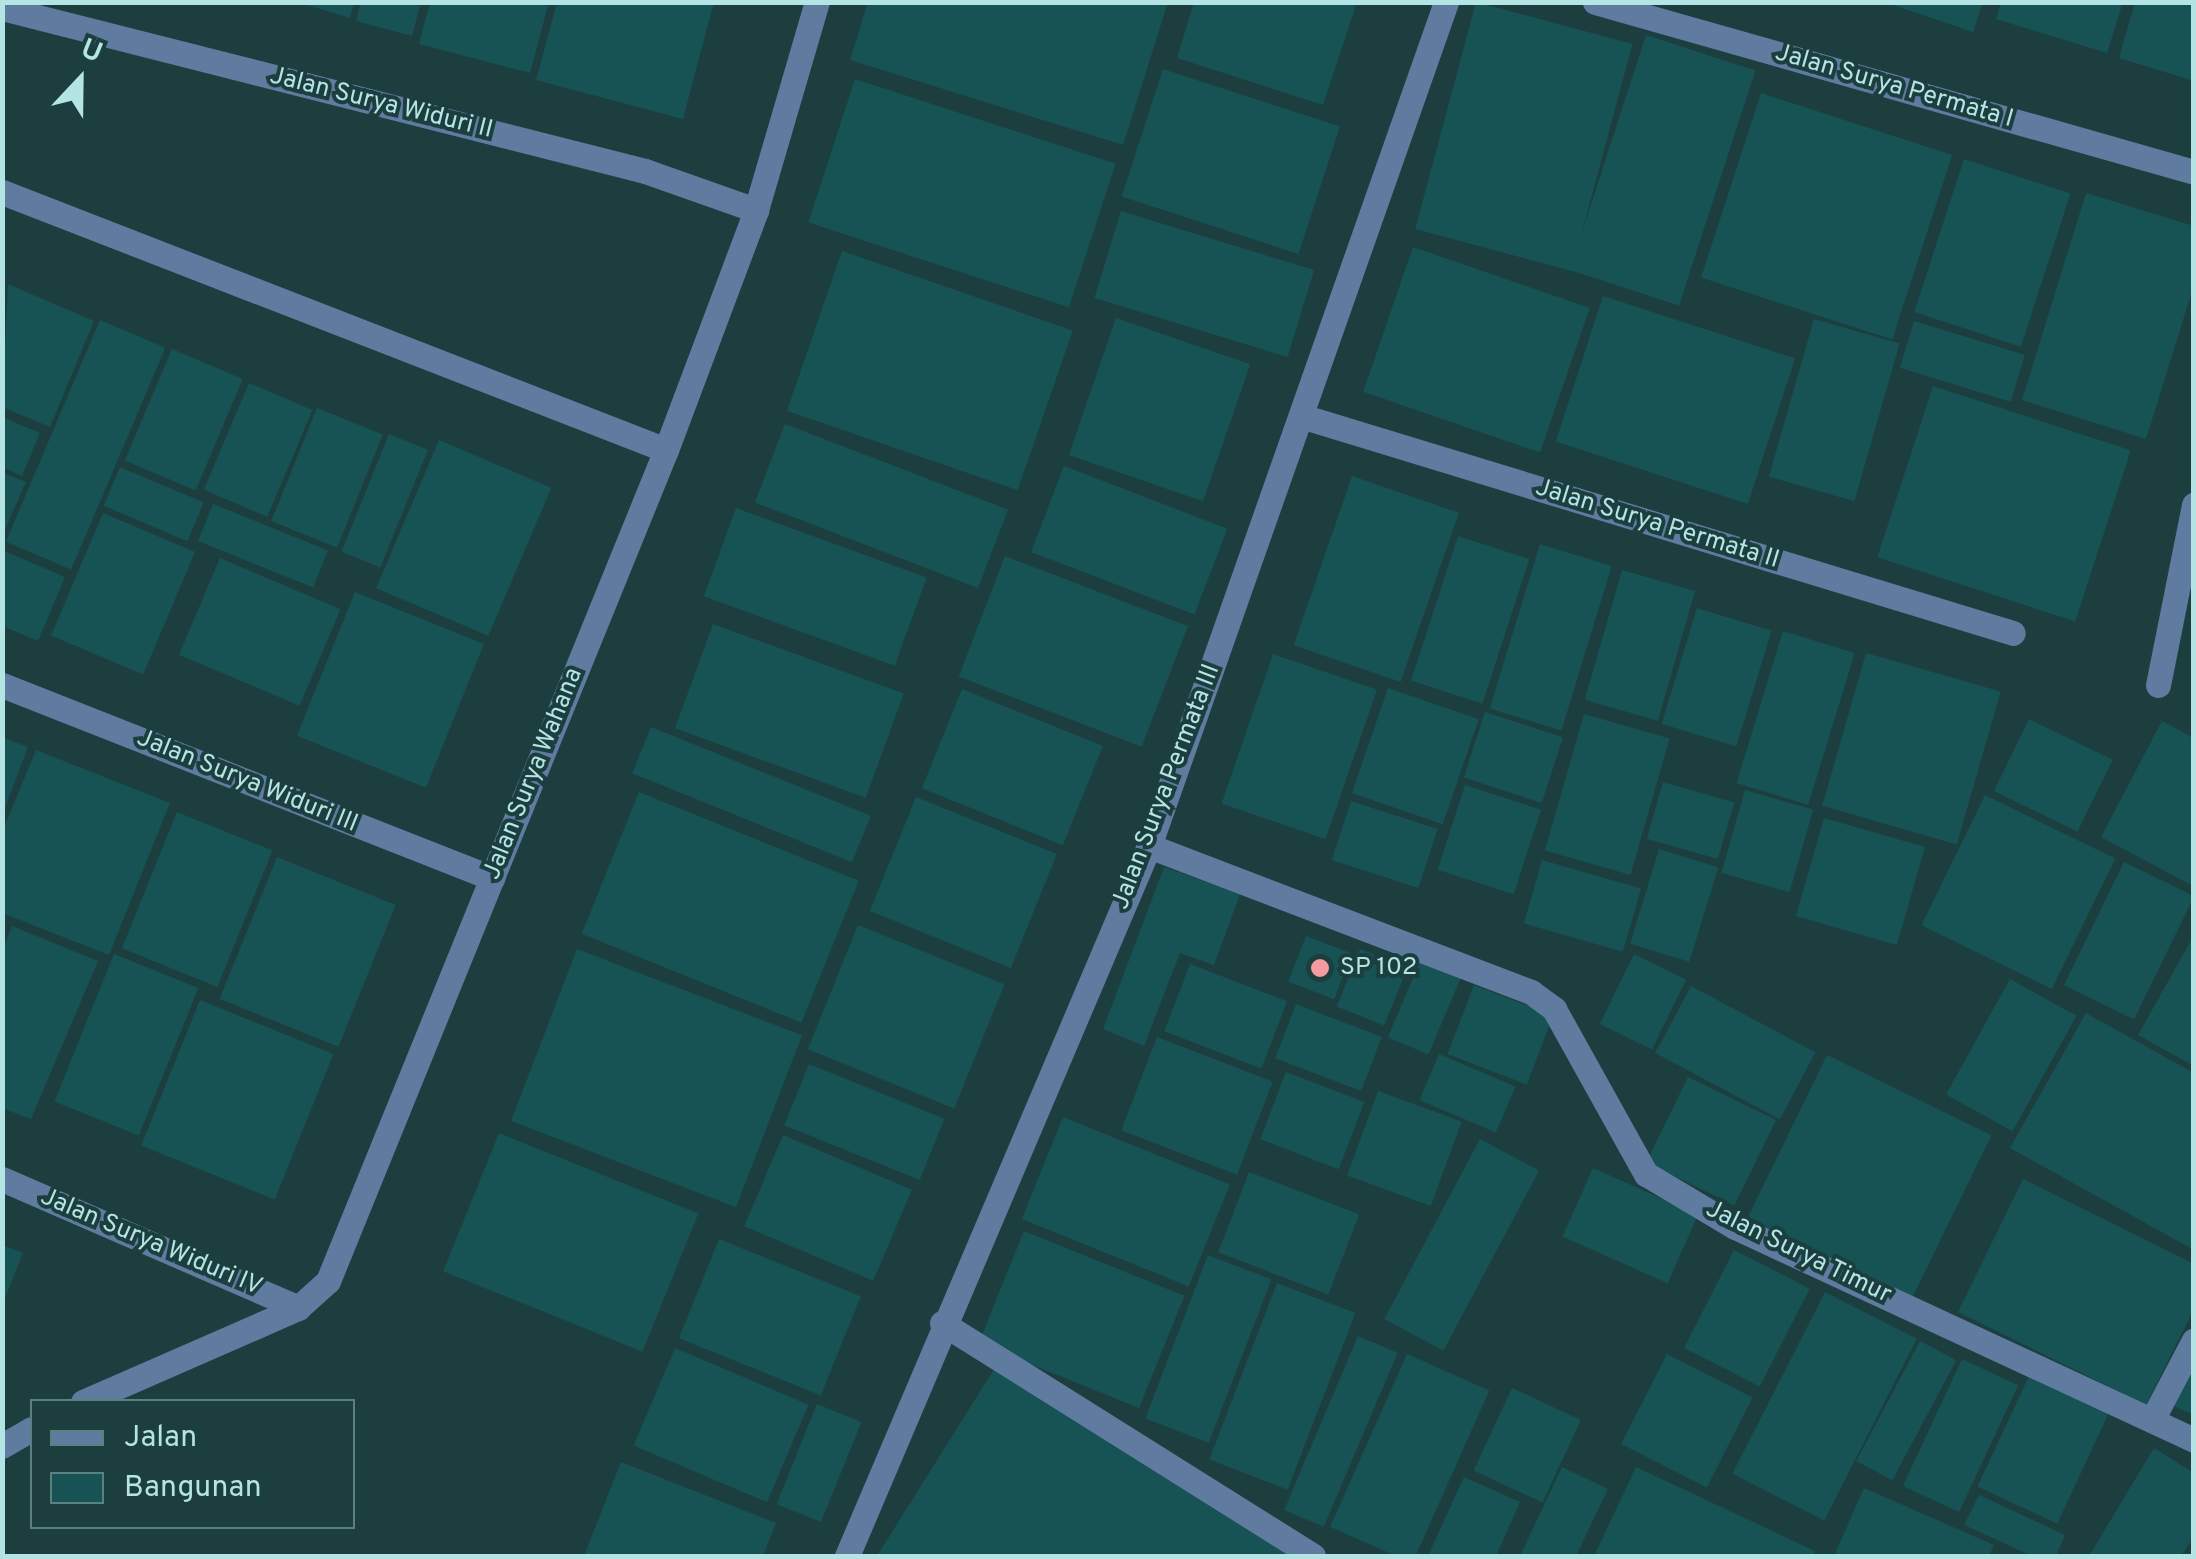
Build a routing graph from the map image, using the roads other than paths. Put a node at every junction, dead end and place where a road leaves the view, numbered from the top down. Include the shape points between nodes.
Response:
1 (818, 2) edge
2 (1446, 2) edge
3 (1594, 2) edge
4 (2, 8) edge
5 (2194, 172) edge
6 (2, 192) edge
7 (756, 210) junction
8 (1302, 416) junction
9 (666, 450) junction
10 (2194, 505) edge
11 (2013, 633) dead end
12 (2, 685) edge
13 (2158, 685) dead end
14 (1149, 846) junction
15 (492, 878) junction
16 (2, 1179) edge
17 (298, 1308) junction
18 (942, 1324) junction
19 (2194, 1340) edge
20 (89, 1399) edge
21 (2152, 1420) junction
22 (30, 1429) edge
23 (2194, 1440) edge
24 (2, 1446) edge
25 (847, 1556) edge
26 (1313, 1556) edge

1 - 7 street, Jalan Surya Wahana
2 - 8 street, Jalan Surya Permata III
3 - 5 street, Jalan Surya Permata I
4 - 7 street, Jalan Surya Widuri II via 645,171
6 - 9 street
7 - 9 street, Jalan Surya Wahana
8 - 11 street, Jalan Surya Permata II
8 - 14 street, Jalan Surya Permata III
9 - 15 street, Jalan Surya Wahana
10 - 13 street
12 - 15 street, Jalan Surya Widuri III
14 - 18 street, Jalan Surya Permata III
14 - 21 street, Jalan Surya Timur via 1530,992 1554,1008 1646,1174 1736,1227
15 - 17 street, Jalan Surya Wahana via 328,1281
16 - 17 street, Jalan Surya Widuri IV
17 - 20 street, Jalan Surya Wahana
18 - 25 street, Jalan Surya Permata III
18 - 26 street
19 - 21 street
21 - 23 street, Jalan Surya Timur
22 - 24 street

